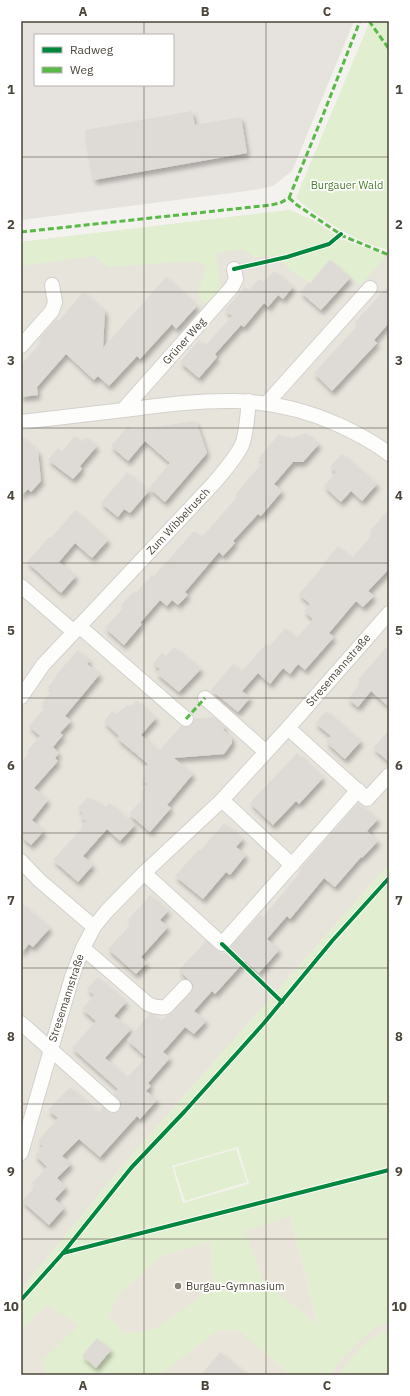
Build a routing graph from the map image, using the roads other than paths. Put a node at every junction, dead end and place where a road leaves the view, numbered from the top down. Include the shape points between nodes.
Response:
1 (234, 269) dead end
2 (52, 285) dead end
3 (370, 288) dead end
4 (21, 346) edge
5 (248, 401) junction
6 (267, 403) junction
7 (123, 410) junction
8 (21, 422) edge
9 (386, 447) edge
10 (21, 586) edge
11 (389, 613) edge
12 (76, 629) junction
13 (21, 697) edge
14 (205, 698) dead end
15 (186, 718) dead end
16 (288, 728) junction
17 (266, 752) junction
18 (389, 775) edge
19 (358, 790) junction
20 (222, 800) junction
21 (21, 861) edge
22 (292, 865) junction
23 (144, 873) junction
24 (94, 927) junction
25 (83, 948) junction
26 (184, 987) dead end
27 (21, 1023) edge
28 (50, 1049) junction
29 (113, 1105) dead end
30 (21, 1153) edge

1 - 7 street, Grüner Weg via 236,279 232,287
2 - 4 street via 55,302 52,311
3 - 6 street
5 - 6 street
5 - 7 street via 182,402
5 - 12 street, Zum Wibbelrusch via 242,444 230,465
6 - 9 street via 311,414
7 - 8 street
10 - 12 street
11 - 16 street, Stresemannstraße
12 - 13 street, Zum Wibbelrusch via 43,665
12 - 15 street
14 - 17 street
16 - 17 street, Stresemannstraße
16 - 19 street
17 - 20 street, Stresemannstraße
18 - 19 street via 367,799
19 - 22 street
20 - 22 street
20 - 23 street, Stresemannstraße
21 - 24 street via 39,880
22 - 23 street via 222,944
23 - 24 street, Stresemannstraße
24 - 25 street, Stresemannstraße
25 - 26 street, Stresemannstraße via 153,1006 166,1007
25 - 28 street, Stresemannstraße
27 - 28 street, Stresemannstraße
28 - 29 street, Stresemannstraße
28 - 30 street, Stresemannstraße

